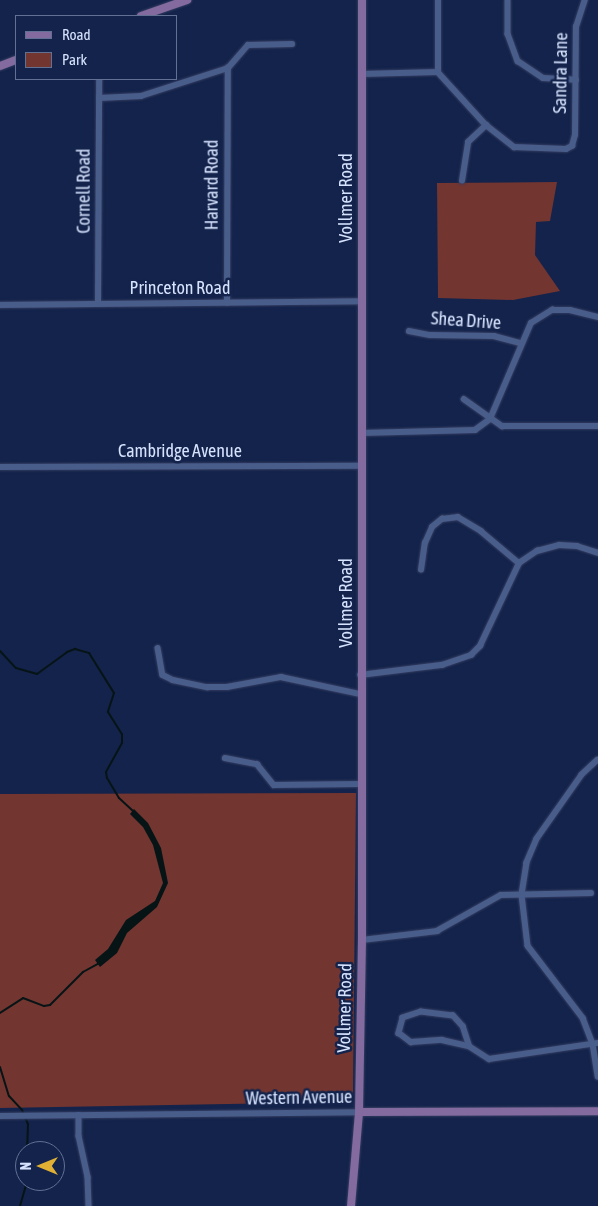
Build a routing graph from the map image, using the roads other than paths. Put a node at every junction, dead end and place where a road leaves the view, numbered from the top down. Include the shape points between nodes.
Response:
1 (187, 0) edge
2 (362, 0) edge
3 (438, 0) edge
4 (508, 0) edge
5 (585, 0) edge
6 (144, 15) edge
7 (292, 44) dead end
8 (15, 60) edge
9 (0, 66) edge
10 (228, 68) junction
11 (438, 72) junction
12 (361, 74) junction
13 (99, 80) edge
14 (576, 80) junction
15 (99, 98) junction
16 (486, 124) junction
17 (462, 181) dead end
18 (361, 301) junction
19 (227, 303) junction
20 (0, 304) edge
21 (98, 304) junction
22 (598, 317) edge
23 (409, 331) dead end
24 (520, 343) junction
25 (464, 399) dead end
26 (490, 419) junction
27 (598, 426) edge
28 (361, 433) junction
29 (361, 466) junction
30 (0, 467) edge
31 (598, 553) edge
32 (519, 563) junction
33 (421, 570) dead end
34 (158, 648) dead end
35 (360, 675) junction
36 (360, 694) junction
37 (225, 758) dead end
38 (598, 760) edge
39 (360, 784) junction
40 (592, 893) dead end
41 (522, 895) junction
42 (362, 940) junction
43 (596, 1044) edge
44 (469, 1046) junction
45 (598, 1077) edge
46 (598, 1111) edge
47 (359, 1112) junction
48 (79, 1115) junction
49 (0, 1116) edge
50 (89, 1206) edge
51 (351, 1206) edge

1 - 6 main road
2 - 12 main road, Vollmer Road
3 - 11 street
4 - 14 street via 508,34 518,61 543,78
5 - 14 street, Sandra Lane via 576,27
7 - 10 street via 248,45
8 - 9 main road
10 - 15 street via 141,96
10 - 19 street, Harvard Road
11 - 12 street
11 - 16 street
12 - 18 main road, Vollmer Road
13 - 15 street, Cornell Road
14 - 16 street, Sandra Lane via 576,134 572,146 561,149 514,147
15 - 21 street, Cornell Road
16 - 17 street via 468,142
18 - 19 street, Princeton Road
18 - 28 main road, Vollmer Road
19 - 21 street, Princeton Road
20 - 21 street, Princeton Road
22 - 24 street via 570,310 552,310 531,323
23 - 24 street, Shea Drive via 430,335 494,336
24 - 26 street via 510,376
25 - 26 street
26 - 27 street via 512,427
26 - 28 street via 475,430
28 - 29 main road, Vollmer Road
29 - 30 street, Cambridge Avenue
29 - 35 main road, Vollmer Road
31 - 32 street via 577,546 559,545 537,551
32 - 33 street via 482,531 458,517 442,519 432,527 425,543
32 - 35 street via 480,646 471,655 442,666
34 - 36 street via 163,675 173,680 226,687 281,676
35 - 36 main road, Vollmer Road
36 - 39 main road, Vollmer Road
37 - 39 street via 257,764 274,785
38 - 41 street via 582,775 537,839 527,862
39 - 42 main road, Vollmer Road
40 - 41 street
41 - 42 street via 501,895 436,931
41 - 43 street via 528,946 583,1018
42 - 47 main road, Vollmer Road
43 - 44 street via 498,1060 489,1060
43 - 45 street
44 - 44 street via 463,1027 453,1016 421,1012 403,1018 399,1034 411,1042 442,1040
46 - 47 main road, Western Avenue
47 - 48 street, Western Avenue
47 - 51 main road, Vollmer Road
48 - 49 street, Western Avenue
48 - 50 street via 78,1136 88,1177

